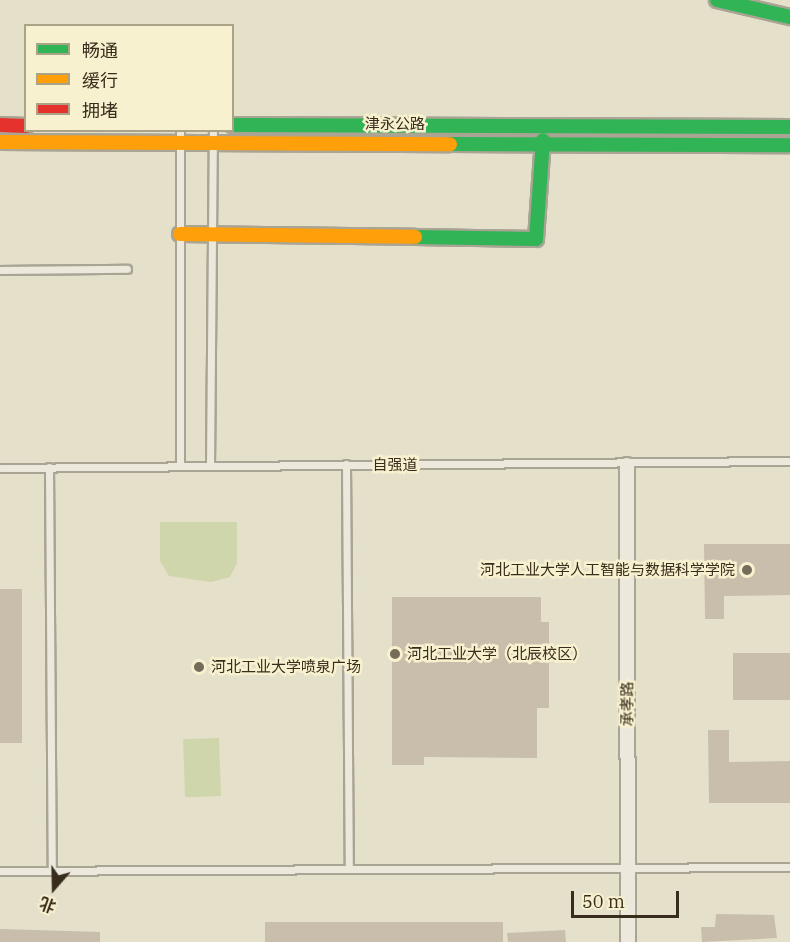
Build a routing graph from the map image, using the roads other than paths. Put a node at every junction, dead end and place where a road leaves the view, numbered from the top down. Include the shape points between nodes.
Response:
1 (717, 0) edge
2 (790, 17) edge
3 (0, 125) edge
4 (234, 125) edge
5 (24, 126) edge
6 (790, 127) edge
7 (180, 136) edge
8 (212, 136) edge
9 (543, 140) junction
10 (0, 142) edge
11 (790, 145) edge
12 (180, 234) junction
13 (212, 235) junction
14 (127, 269) dead end
15 (0, 270) edge
16 (790, 461) edge
17 (346, 464) junction
18 (627, 465) junction
19 (180, 466) junction
20 (210, 466) junction
21 (49, 467) junction
22 (0, 468) edge
23 (790, 867) edge
24 (349, 868) junction
25 (628, 868) junction
26 (52, 870) junction
27 (0, 871) edge
28 (628, 942) edge

1 - 2 main road
3 - 5 main road
4 - 6 main road, 津永公路
7 - 8 main road, 津永公路
7 - 10 main road, 津永公路
7 - 12 lane
8 - 9 main road, 津永公路
8 - 13 lane
9 - 11 main road, 津永公路
9 - 13 main road via 536,239
12 - 13 main road
12 - 19 lane
13 - 20 lane
14 - 15 lane
16 - 18 lane, 自强道
17 - 18 lane, 自强道
17 - 20 lane, 自强道
17 - 24 lane
18 - 25 street, 承孝路
19 - 20 lane, 自强道
19 - 21 lane, 自强道
21 - 22 lane, 自强道
21 - 26 lane
23 - 25 lane
24 - 25 lane
24 - 26 lane
25 - 28 street, 承孝路
26 - 27 lane

